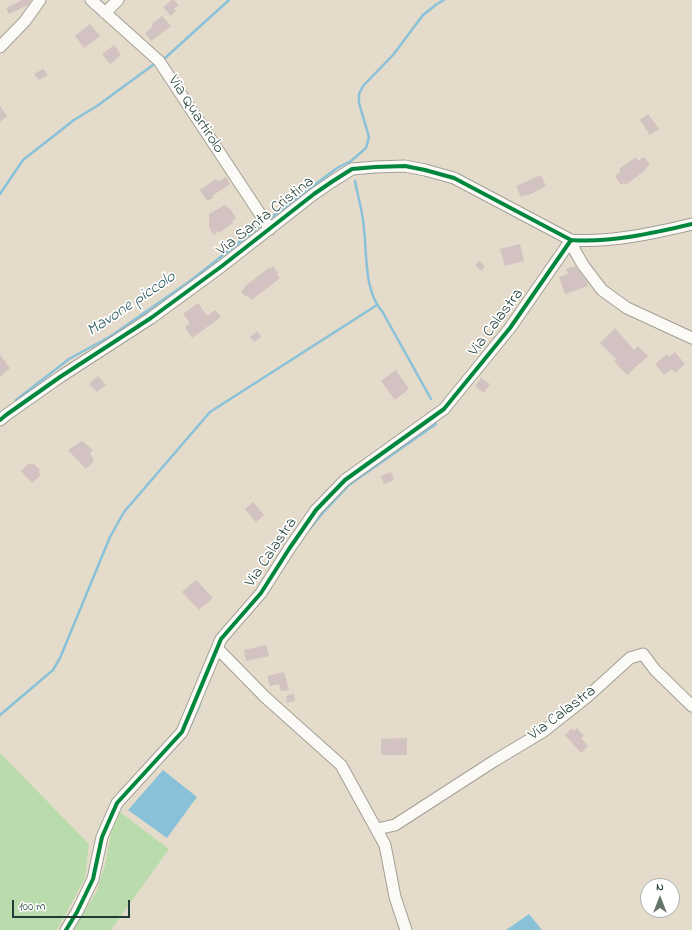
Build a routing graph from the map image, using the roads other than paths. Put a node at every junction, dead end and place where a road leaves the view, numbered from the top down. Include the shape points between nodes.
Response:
1 (40, 0) edge
2 (91, 0) edge
3 (118, 0) edge
4 (105, 13) junction
5 (0, 47) edge
6 (692, 224) edge
7 (270, 229) junction
8 (571, 240) junction
9 (692, 338) edge
10 (0, 420) edge
11 (217, 648) junction
12 (692, 706) edge
13 (377, 829) junction
14 (66, 930) edge
15 (406, 930) edge

1 - 5 street via 26,21
2 - 4 street, Via Quartirolo
3 - 4 street
4 - 7 street, Via Quartirolo via 159,61
6 - 8 street, Via Santa Cristina via 630,236 587,241
7 - 8 street, Via Santa Cristina via 320,190 352,170 405,166 454,178
7 - 10 street, Via Santa Cristina via 150,318
8 - 9 street via 583,265 602,290 627,308
8 - 11 street, Via Calastra via 510,328 444,409 345,480 316,510 261,593 221,638
11 - 13 street via 265,697 341,765
11 - 14 street, Via Calastra via 182,732 117,803 102,837 93,879
12 - 13 street, Via Calastra via 643,654 630,658 544,731 395,825
13 - 15 street via 385,845 395,897

